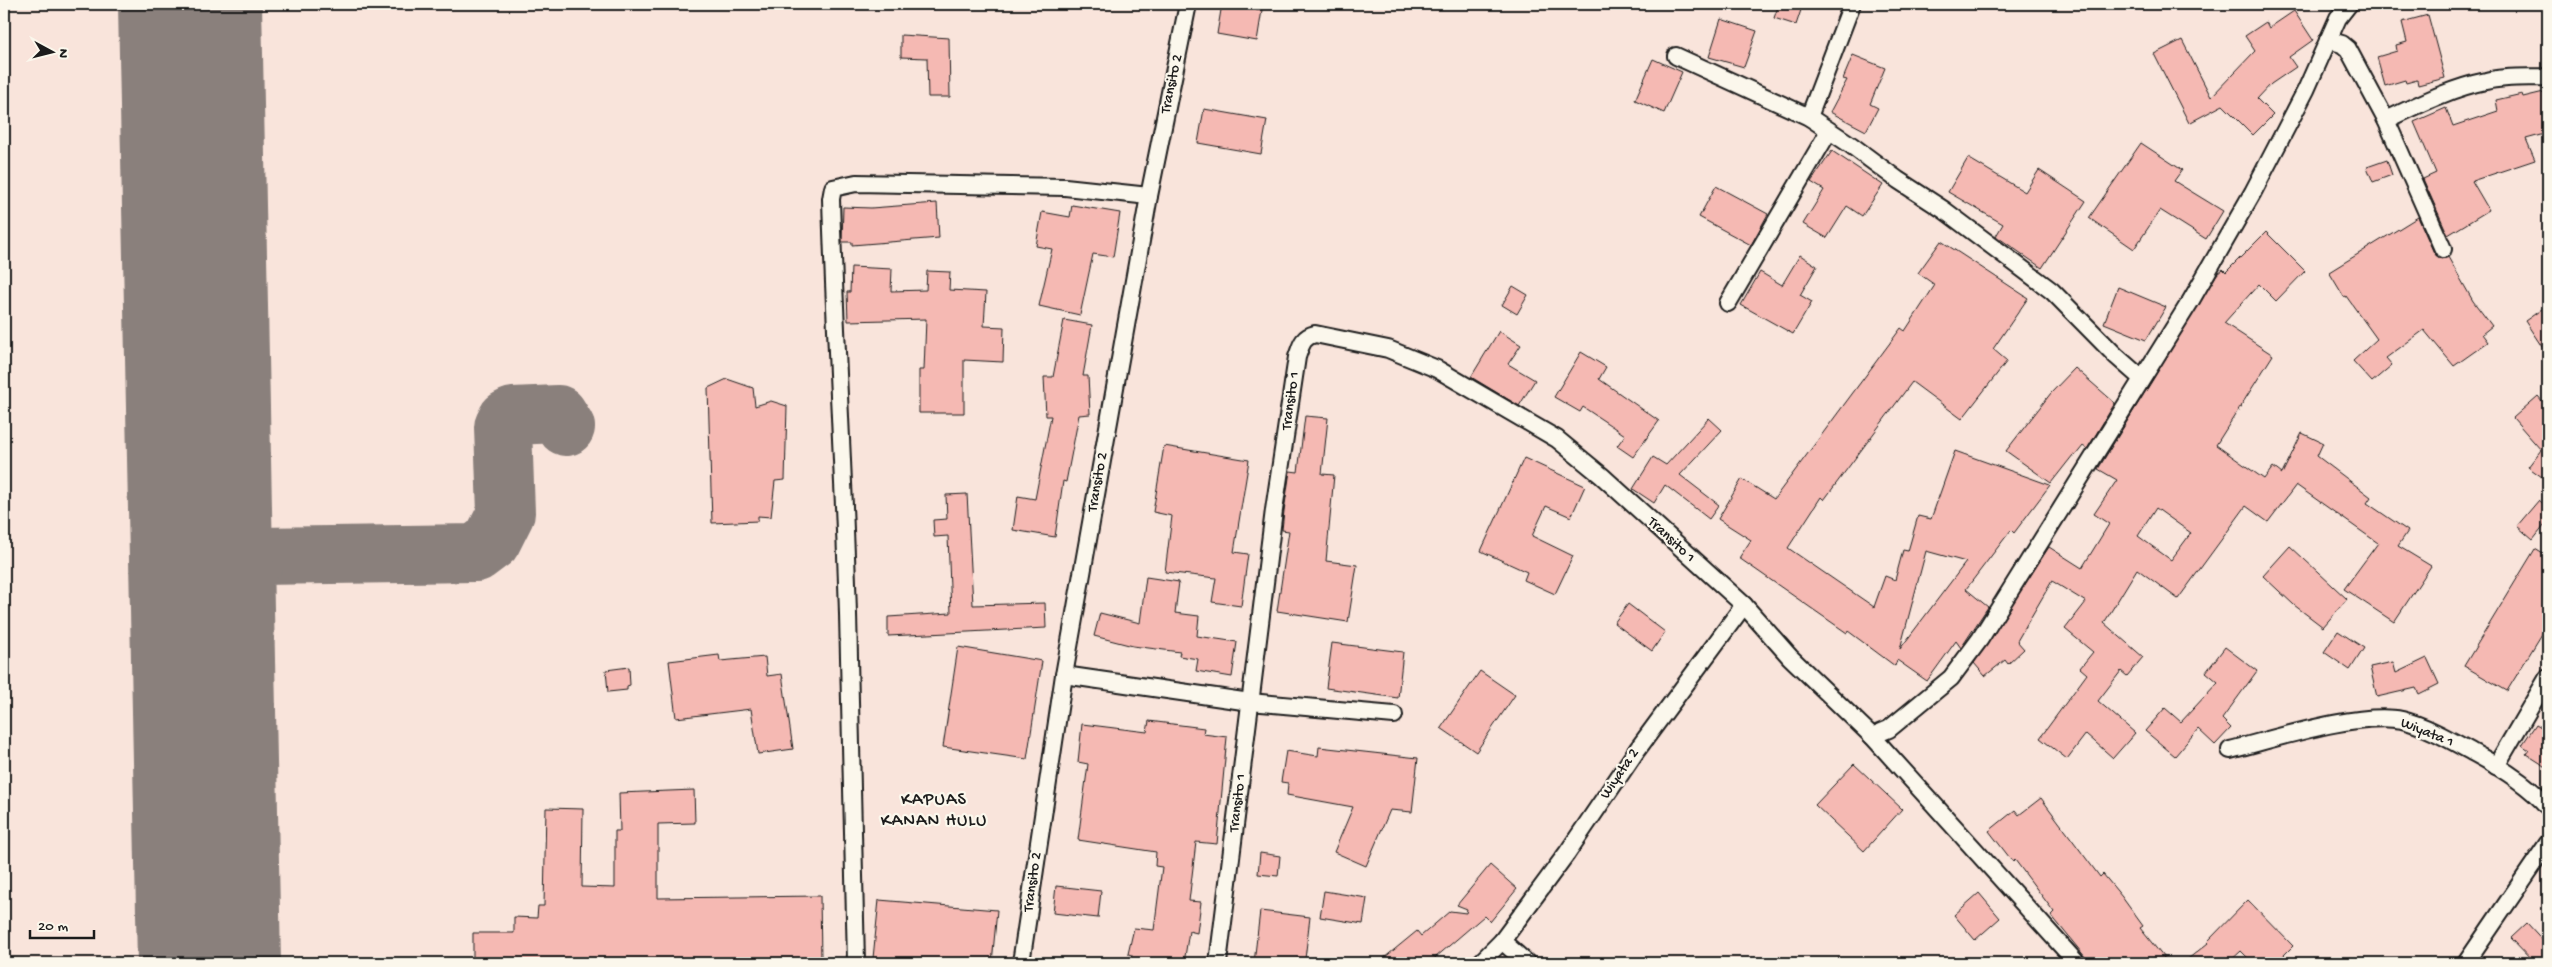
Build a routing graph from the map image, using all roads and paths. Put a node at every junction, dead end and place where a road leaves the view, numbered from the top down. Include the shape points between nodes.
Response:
1 (1188, 4) edge
2 (1852, 4) edge
3 (2349, 4) edge
4 (2328, 40) junction
5 (1676, 56) dead end
6 (2548, 77) edge
7 (1809, 117) junction
8 (2386, 120) junction
9 (1829, 131) junction
10 (1148, 196) junction
11 (2443, 249) dead end
12 (1728, 303) dead end
13 (2141, 378) junction
14 (1744, 606) junction
15 (1064, 675) junction
16 (2548, 677) edge
17 (1250, 702) junction
18 (1394, 716) dead end
19 (1872, 736) junction
20 (2230, 750) dead end
21 (2496, 766) junction
22 (2548, 807) edge
23 (2548, 843) edge
24 (1502, 941) junction
25 (856, 963) edge
26 (1021, 963) edge
27 (1218, 963) edge
28 (1480, 963) edge
29 (1527, 963) edge
30 (2077, 963) edge
31 (2466, 963) edge

1 - 10 street, Transito 2
2 - 7 street
3 - 4 street
4 - 8 street via 2348,49
4 - 13 street via 2253,192 2190,302
5 - 7 street
6 - 8 street via 2501,78 2473,84
7 - 9 street
8 - 11 street
9 - 12 street
9 - 13 street via 1944,210 2052,292
10 - 15 street, Transito 2
10 - 25 street via 1065,187 1006,185 856,183 833,188 834,328 848,613
13 - 19 street via 1962,665 1951,678 1889,729
14 - 17 street, Transito 1 via 1557,439 1437,369 1398,352 1314,334 1302,340 1296,367
14 - 19 street via 1790,657
14 - 24 street, Wiyata 2 via 1636,750 1567,853
15 - 17 street
15 - 26 street, Transito 2
16 - 21 street
17 - 18 street
17 - 27 street, Transito 1
19 - 30 street
20 - 21 street, Wiyata 1 via 2377,718 2402,720
21 - 22 street, Wiyata 1
23 - 31 street
24 - 28 street, Wiyata 2
24 - 29 street

